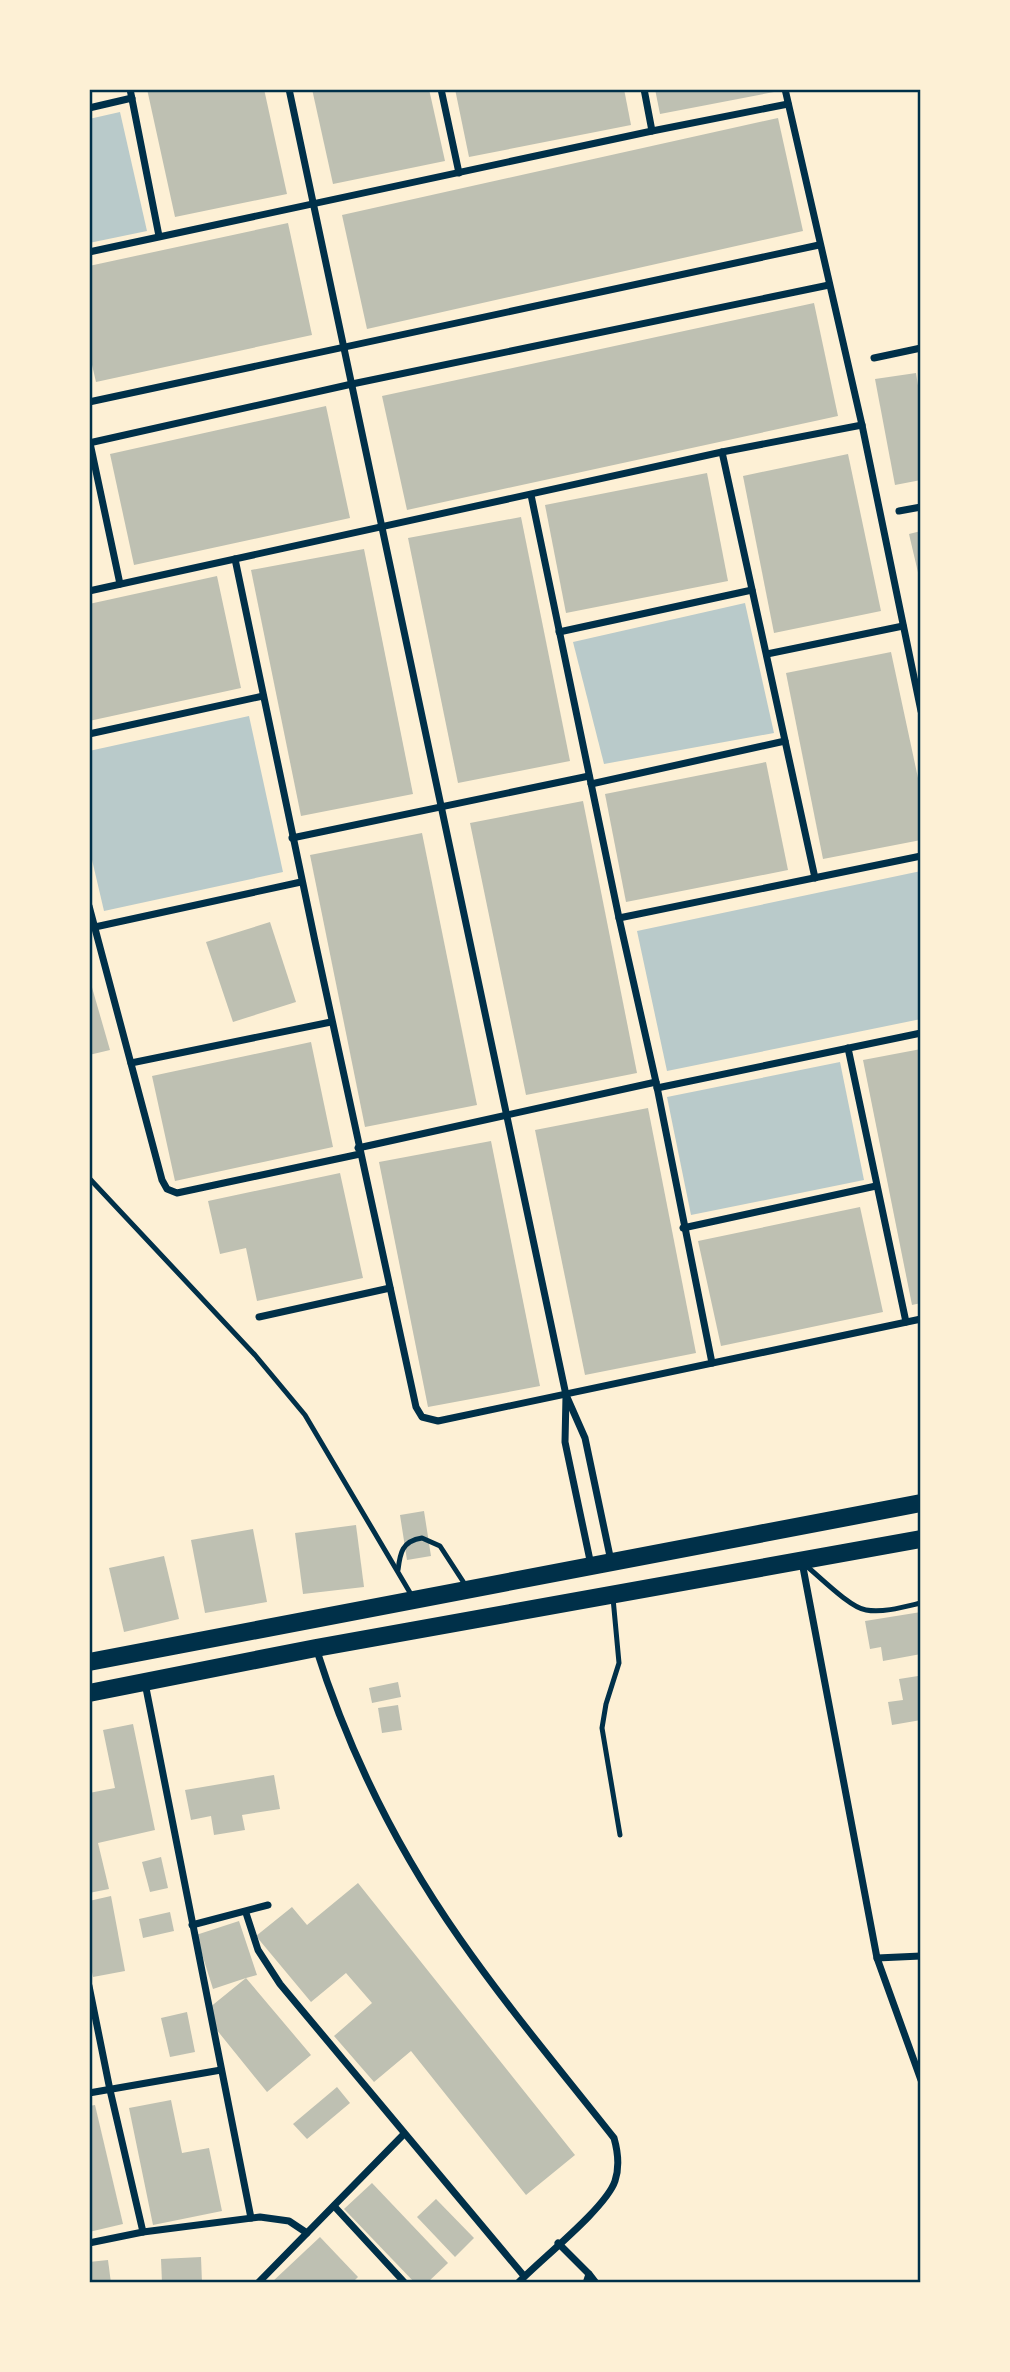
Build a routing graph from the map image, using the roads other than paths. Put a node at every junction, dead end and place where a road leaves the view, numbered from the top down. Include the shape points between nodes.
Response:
1 (289, 89) edge
2 (441, 89) edge
3 (644, 89) edge
4 (785, 89) edge
5 (131, 94) edge
6 (788, 104) junction
7 (89, 108) edge
8 (652, 131) junction
9 (459, 173) junction
10 (313, 202) junction
11 (159, 236) junction
12 (819, 245) junction
13 (89, 252) edge
14 (829, 285) junction
15 (344, 347) junction
16 (921, 348) edge
17 (874, 358) dead end
18 (352, 384) junction
19 (89, 402) edge
20 (862, 425) junction
21 (90, 443) edge
22 (722, 453) junction
23 (531, 495) junction
24 (921, 507) edge
25 (899, 511) dead end
26 (382, 526) junction
27 (235, 559) junction
28 (120, 584) junction
29 (752, 590) junction
30 (89, 591) edge
31 (903, 626) junction
32 (559, 632) junction
33 (767, 654) junction
34 (263, 696) junction
35 (921, 710) edge
36 (89, 734) edge
37 (785, 741) junction
38 (590, 780) junction
39 (442, 807) junction
40 (292, 838) junction
41 (921, 856) edge
42 (815, 878) junction
43 (301, 882) junction
44 (89, 906) edge
45 (619, 918) junction
46 (95, 927) junction
47 (331, 1021) junction
48 (921, 1033) edge
49 (848, 1048) junction
50 (131, 1063) junction
51 (656, 1085) junction
52 (505, 1114) junction
53 (359, 1151) junction
54 (89, 1178) edge
55 (876, 1186) junction
56 (683, 1228) junction
57 (390, 1288) junction
58 (259, 1317) dead end
59 (921, 1319) edge
60 (906, 1322) junction
61 (712, 1363) junction
62 (566, 1395) junction
63 (921, 1503) edge
64 (921, 1539) edge
65 (802, 1561) junction
66 (611, 1562) junction
67 (591, 1565) junction
68 (398, 1572) junction
69 (468, 1588) junction
70 (613, 1595) junction
71 (414, 1599) junction
72 (921, 1603) edge
73 (316, 1647) junction
74 (89, 1662) edge
75 (145, 1682) junction
76 (89, 1693) edge
77 (620, 1835) dead end
78 (268, 1905) dead end
79 (246, 1913) junction
80 (192, 1925) junction
81 (921, 1956) edge
82 (877, 1958) junction
83 (89, 1986) edge
84 (221, 2070) junction
85 (921, 2080) edge
86 (110, 2090) junction
87 (89, 2093) edge
88 (403, 2135) junction
89 (334, 2206) junction
90 (251, 2218) junction
91 (143, 2232) junction
92 (307, 2233) junction
93 (89, 2243) edge
94 (558, 2243) junction
95 (589, 2274) junction
96 (521, 2280) edge
97 (258, 2283) edge
98 (405, 2283) edge
99 (586, 2283) edge
100 (596, 2283) edge

1 - 10 street
2 - 9 street
3 - 8 street
4 - 6 street
5 - 7 street
5 - 11 street
6 - 8 street
6 - 12 street
8 - 9 street
9 - 10 street
10 - 11 street
10 - 15 street
11 - 13 street
12 - 14 street
12 - 15 street
14 - 18 street
14 - 20 street
15 - 18 street
15 - 19 street
16 - 17 street
18 - 21 street
18 - 26 street
20 - 22 street
20 - 31 street
21 - 28 street
22 - 23 street
22 - 29 street
23 - 26 street
23 - 32 street
24 - 25 street
26 - 27 street
26 - 39 street
27 - 28 street
27 - 34 street
28 - 30 street
29 - 32 street
29 - 33 street
31 - 33 street
31 - 35 street
32 - 38 street
33 - 37 street
34 - 36 street
34 - 40 street
37 - 38 street
37 - 42 street
38 - 39 street
38 - 45 street
39 - 40 street
39 - 52 street
40 - 43 street
41 - 42 street
42 - 45 street
43 - 46 street
43 - 47 street
44 - 46 street
45 - 51 street
46 - 50 street
47 - 50 street
47 - 53 street
48 - 49 street
49 - 51 street
49 - 55 street
50 - 53 street via 162,1180 172,1192
51 - 52 street
51 - 56 street
52 - 53 street
52 - 62 street
53 - 57 street
54 - 68 lane via 255,1354 305,1416
55 - 56 street
55 - 60 street
56 - 61 street
57 - 58 street
57 - 62 street via 416,1407 427,1420
59 - 60 street
60 - 61 street
61 - 62 street
62 - 66 street via 585,1438
62 - 67 street via 565,1442
63 - 66 main road
64 - 65 main road
65 - 70 main road
65 - 72 lane via 864,1610
65 - 82 street
66 - 67 main road
67 - 69 main road
68 - 69 lane via 400,1550 422,1538 440,1546
68 - 71 lane
69 - 71 main road
70 - 73 main road
70 - 77 lane via 619,1663 602,1728
71 - 74 main road
73 - 75 main road
73 - 94 street via 360,1766 410,1862 490,1981 614,2138 618,2169 612,2189
75 - 76 main road
75 - 80 street
78 - 79 street
79 - 80 street
79 - 88 street via 268,1968
80 - 84 street
81 - 82 street
82 - 85 street
83 - 86 street
84 - 86 street
84 - 90 street
86 - 87 street
86 - 91 street
88 - 89 street
88 - 96 street
89 - 92 street
89 - 98 street
90 - 91 street
90 - 92 street via 279,2218
91 - 93 street
92 - 97 street
94 - 95 street
94 - 96 street
95 - 99 street
95 - 100 street

